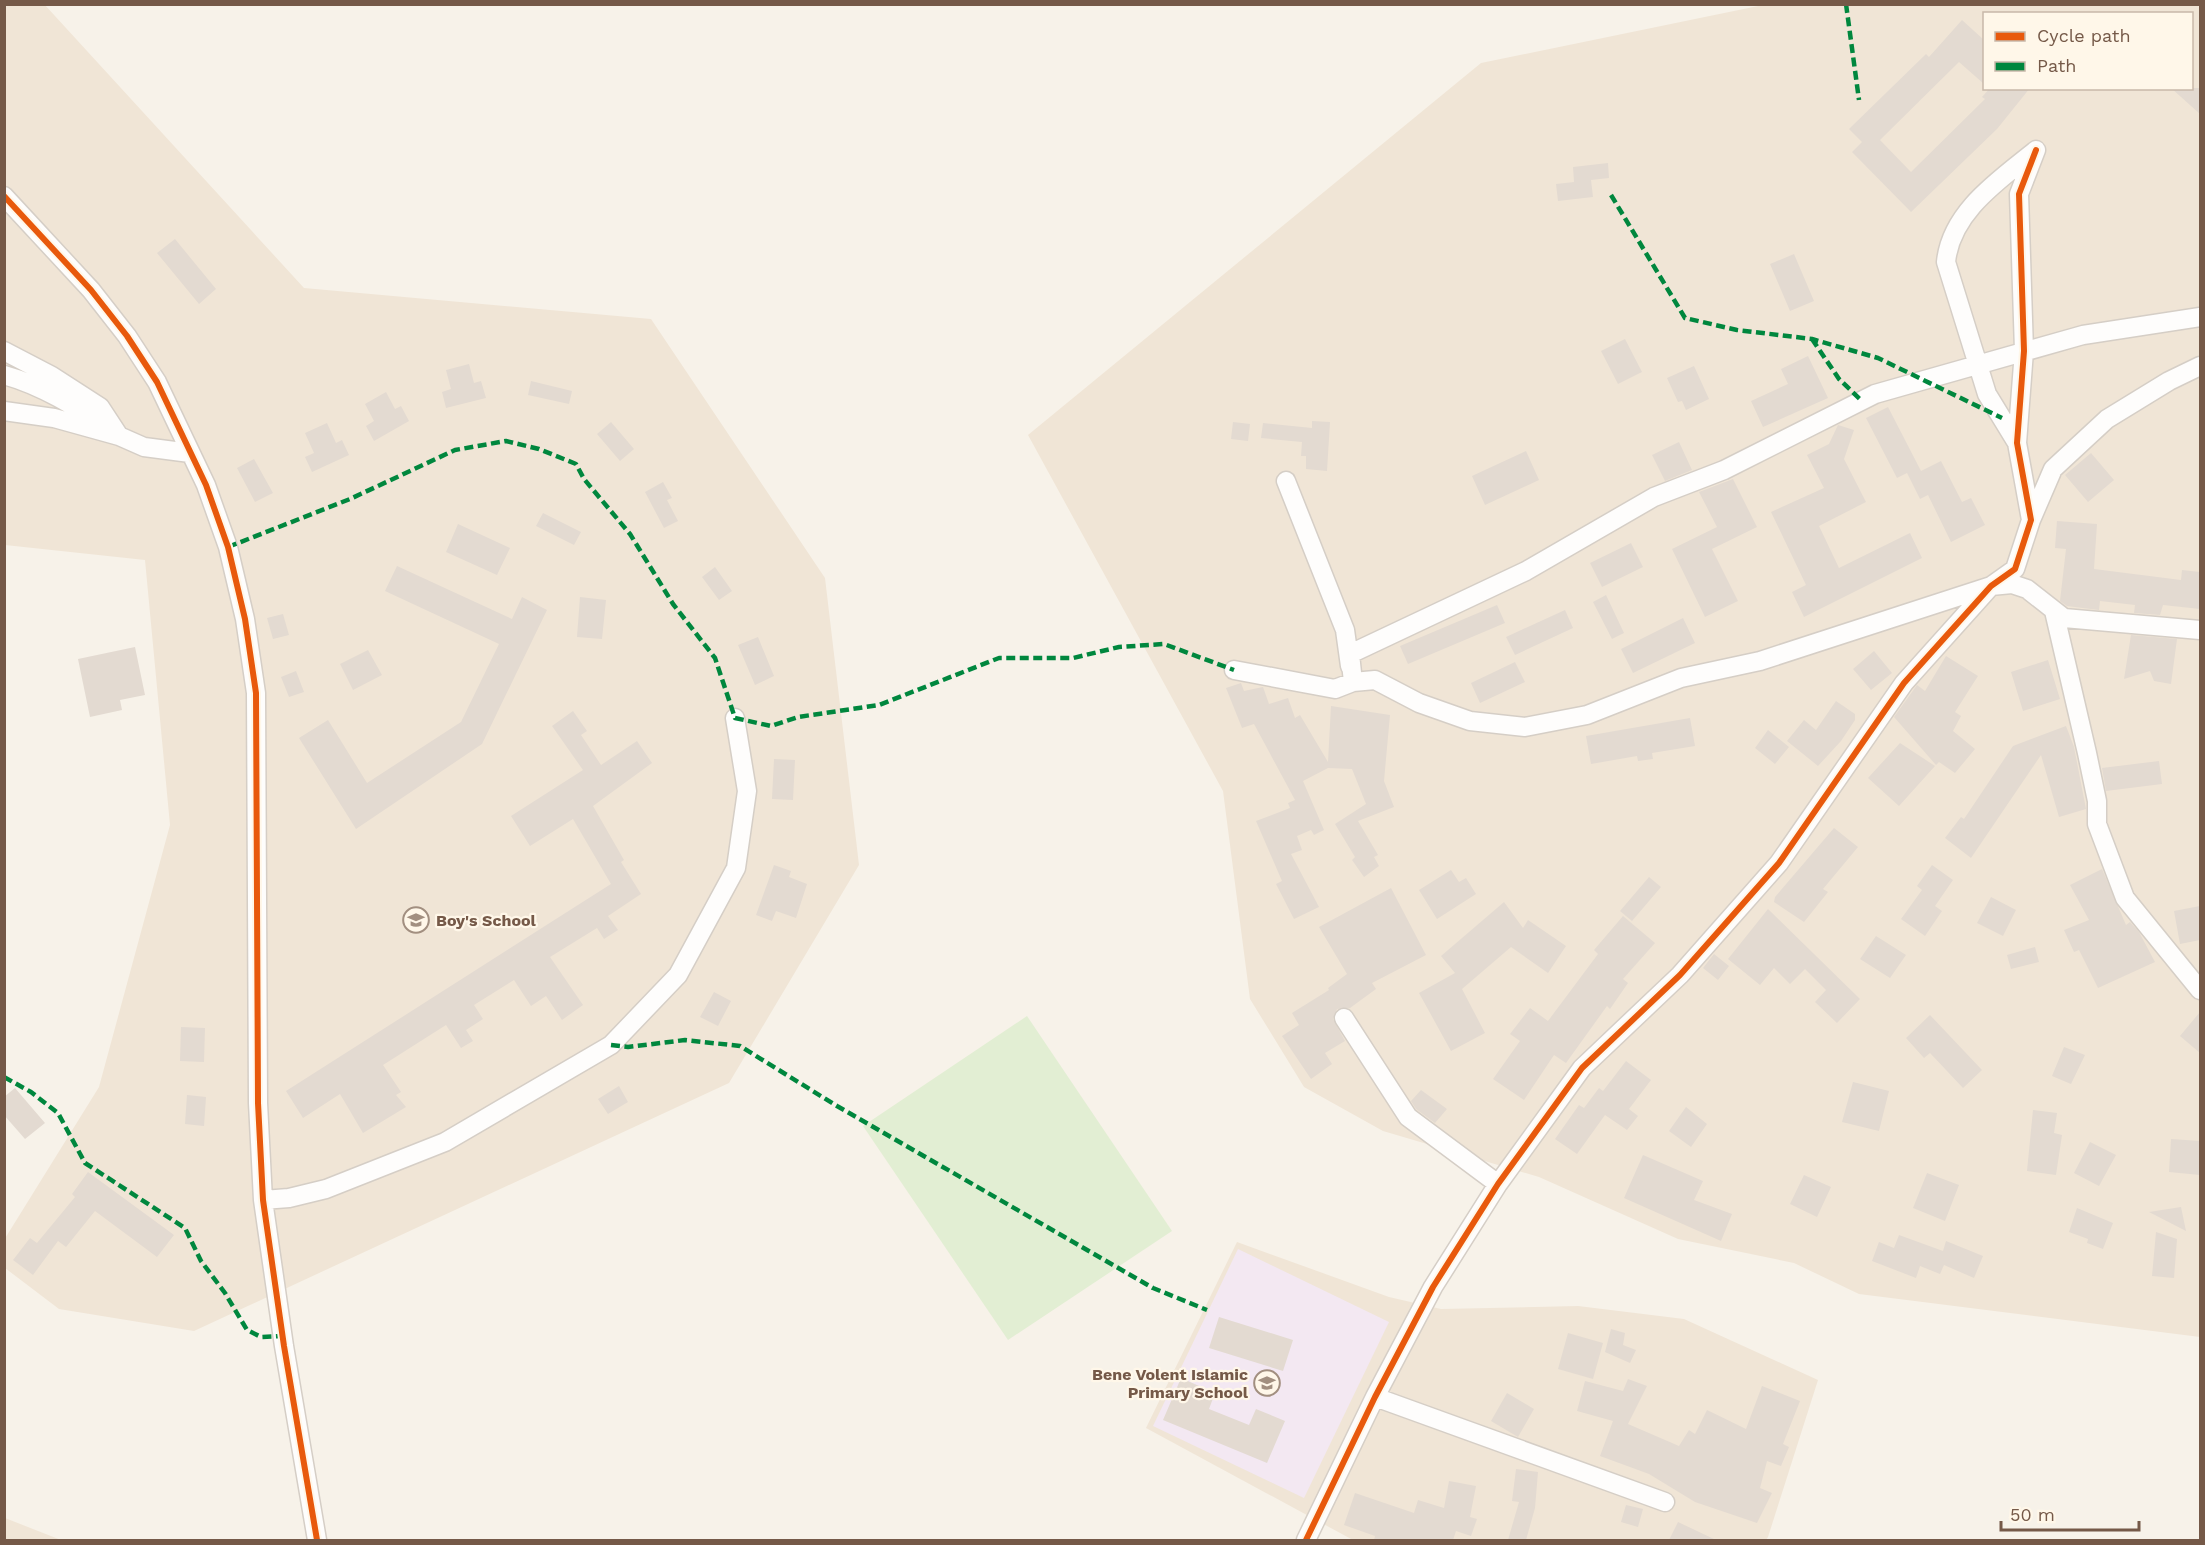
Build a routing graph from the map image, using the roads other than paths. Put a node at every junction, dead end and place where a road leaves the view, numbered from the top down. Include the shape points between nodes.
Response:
1 (4, 196) edge
2 (2200, 317) edge
3 (4, 351) edge
4 (2024, 351) junction
5 (1978, 364) junction
6 (2200, 366) edge
7 (4, 375) edge
8 (4, 411) edge
9 (119, 436) junction
10 (2017, 443) junction
11 (190, 453) junction
12 (1286, 481) dead end
13 (2031, 520) junction
14 (1991, 586) junction
15 (2054, 611) junction
16 (2200, 630) edge
17 (1234, 670) dead end
18 (1353, 682) junction
19 (735, 718) dead end
20 (2200, 990) edge
21 (1344, 1018) dead end
22 (1498, 1184) junction
23 (263, 1200) junction
24 (1375, 1397) junction
25 (1665, 1502) dead end
26 (317, 1540) edge
27 (1306, 1540) edge

1 - 11 street via 91,290 127,336 157,382
2 - 4 street via 2083,335
3 - 9 street via 100,407
4 - 5 street
4 - 5 street via 2019,194 2036,150 1989,188 1955,227 1947,244 1946,262
4 - 10 street
5 - 10 street via 1987,394
5 - 18 street via 1875,394 1724,470 1654,496 1526,571 1350,654
6 - 13 street via 2107,419 2053,469
7 - 9 street via 34,383
8 - 9 street via 54,418
9 - 11 street via 144,447
10 - 13 street
11 - 23 street via 228,547 245,619 256,693 258,1103
12 - 18 street via 1345,630
13 - 14 street via 2015,569
14 - 15 street via 2012,584 2027,589
14 - 18 street via 1760,661 1681,678 1587,716 1525,727 1470,721 1419,703 1376,681
14 - 22 street via 1904,683 1779,863 1680,975 1582,1068
15 - 16 street via 2064,618
15 - 20 street via 2097,801 2097,824 2126,898
17 - 18 street via 1335,689
19 - 23 street via 747,791 736,868 678,975 611,1045 445,1142 327,1189
21 - 22 street via 1408,1117
22 - 24 street via 1434,1287
23 - 26 street
24 - 25 street
24 - 27 street

